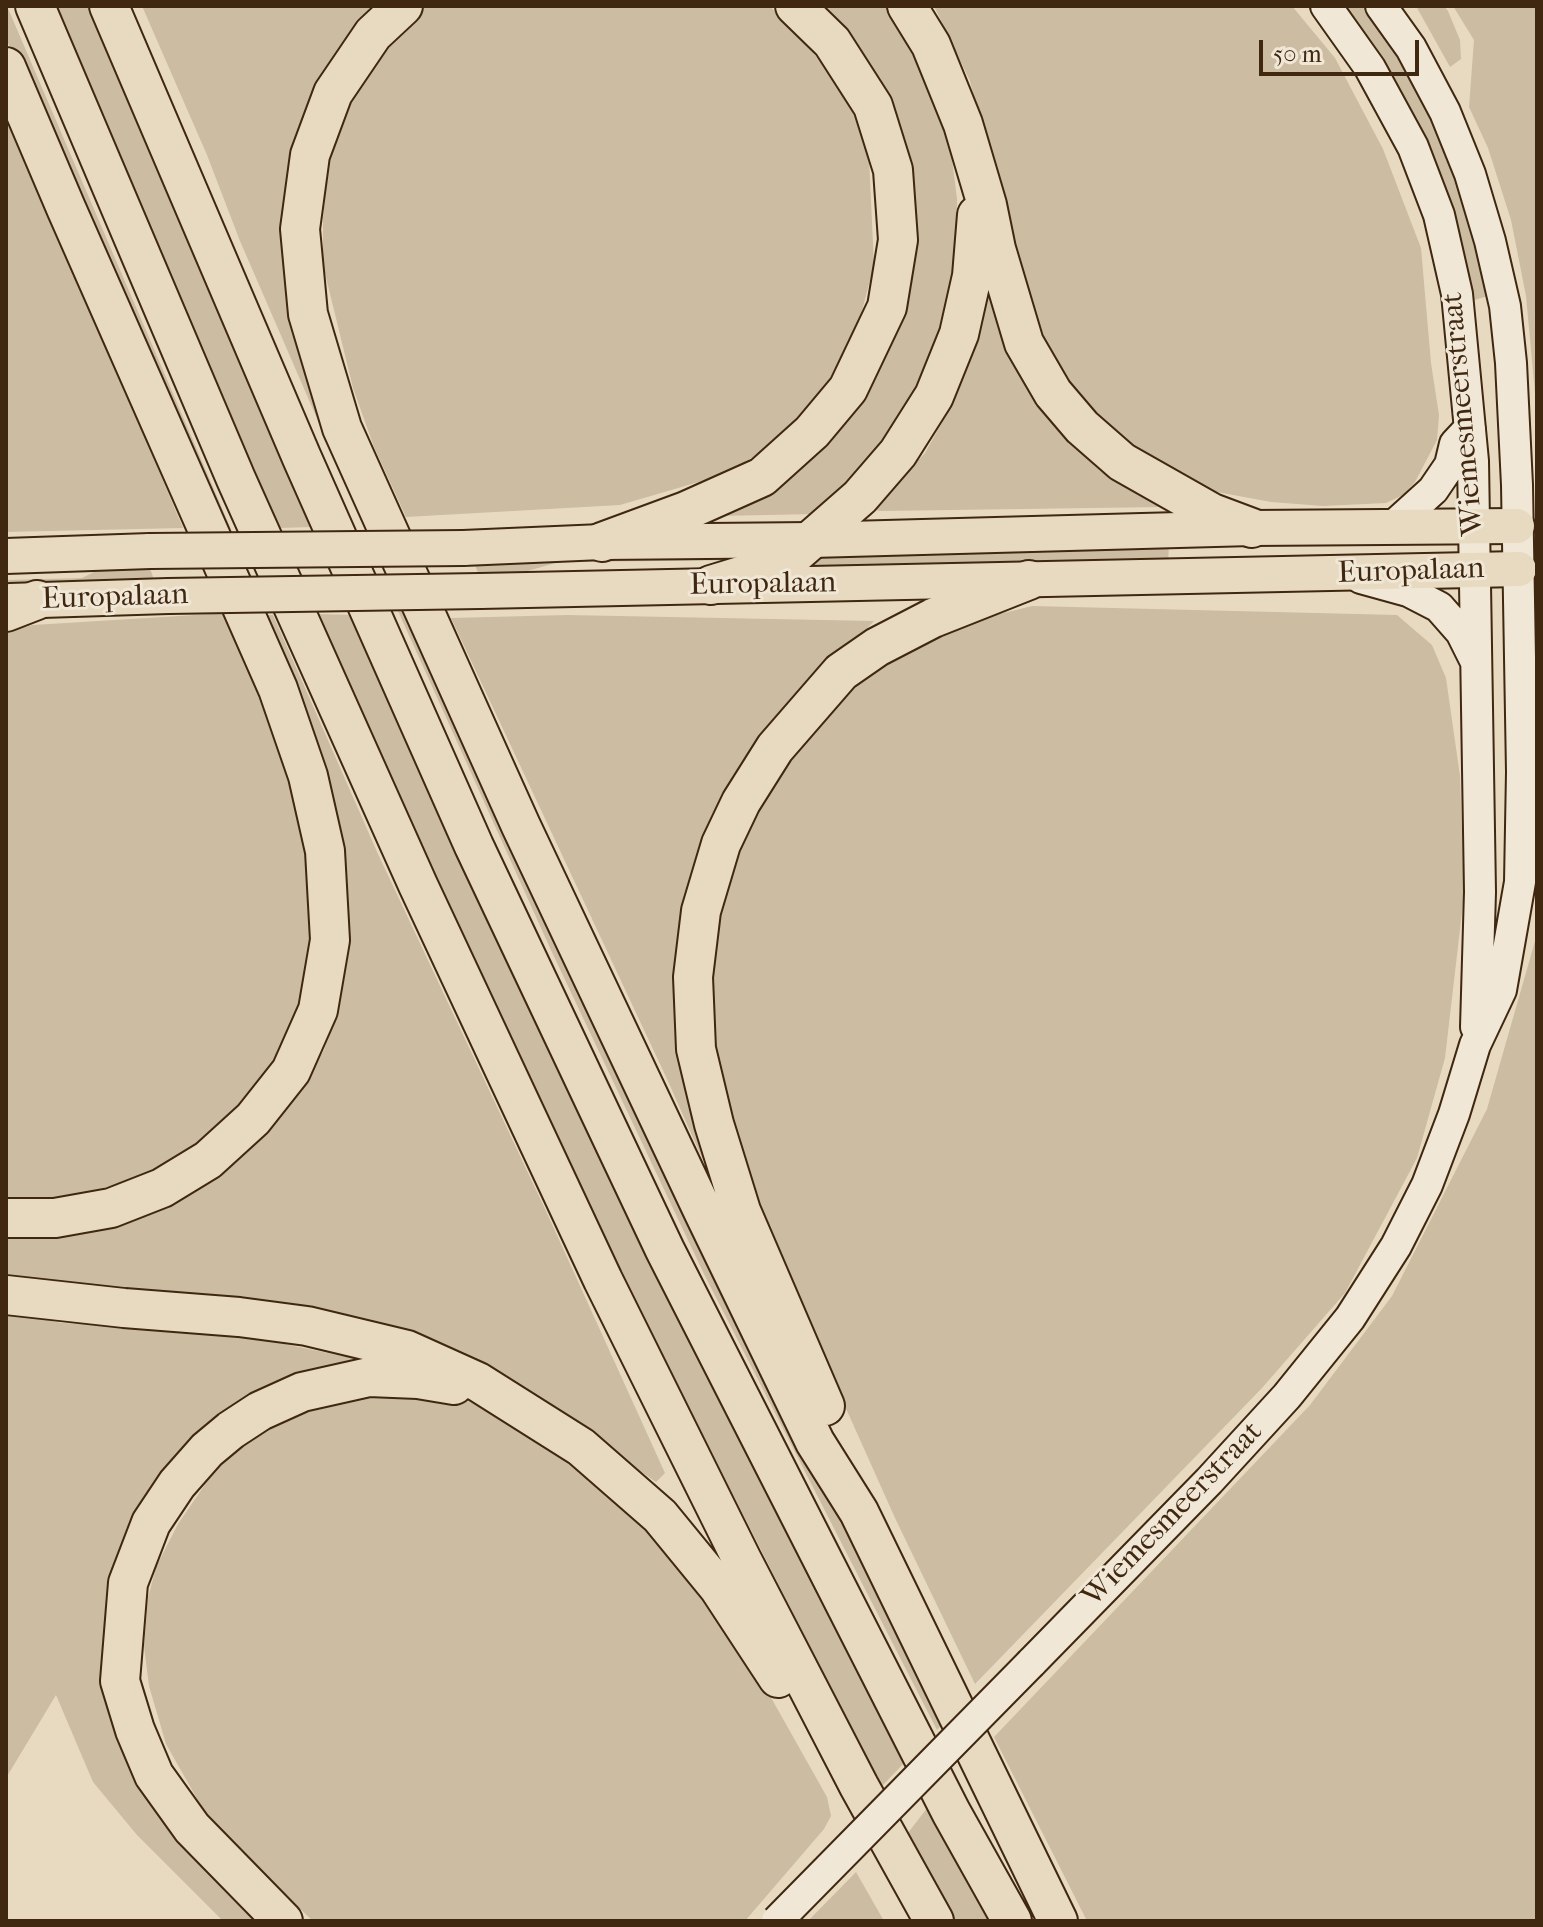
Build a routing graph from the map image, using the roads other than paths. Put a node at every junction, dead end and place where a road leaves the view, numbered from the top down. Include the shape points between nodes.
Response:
1 (35, 6) edge
2 (109, 6) edge
3 (403, 6) edge
4 (795, 6) edge
5 (907, 6) edge
6 (1326, 6) edge
7 (1381, 6) edge
8 (6, 67) edge
9 (980, 181) junction
10 (1470, 428) junction
11 (1514, 437) junction
12 (1537, 464) edge
13 (1475, 526) junction
14 (1517, 526) junction
15 (1252, 528) junction
16 (1391, 528) junction
17 (812, 540) junction
18 (602, 542) junction
19 (6, 556) edge
20 (1519, 569) junction
21 (1475, 570) junction
22 (1346, 574) junction
23 (1029, 580) junction
24 (711, 585) junction
25 (16, 605) edge
26 (1476, 661) junction
27 (1529, 665) edge
28 (1475, 1045) junction
29 (6, 1218) edge
30 (6, 1295) edge
31 (507, 1399) junction
32 (859, 1512) junction
33 (859, 1786) junction
34 (283, 1921) edge
35 (777, 1921) edge
36 (934, 1921) edge
37 (1012, 1921) edge
38 (1058, 1921) edge

1 - 33 highway via 236,479 418,885 603,1280
2 - 37 highway via 321,501 542,991 804,1528
3 - 32 highway via 373,34 333,93 310,155 300,229 308,314 342,428 521,826 704,1213 815,1442
4 - 18 highway via 832,42 873,106 893,170 898,240 887,307 848,389 812,432 762,477
5 - 9 highway via 946,79
6 - 10 main road, Wiemesmeerstraat via 1399,121 1439,215 1457,294
7 - 11 main road, Wiemesmeerstraat via 1445,112 1470,174 1505,306
8 - 29 highway via 278,689 308,776 325,851 330,940 318,1010 291,1071 253,1119 208,1160 162,1188 111,1208 55,1218
9 - 15 highway via 1024,343 1053,393 1122,462 1202,508
9 - 17 highway via 969,290 959,334 934,396 898,453
10 - 13 main road, Wiemesmeerstraat
10 - 16 main road via 1455,444 1450,465 1433,490
11 - 12 main road
11 - 14 main road, Wiemesmeerstraat
13 - 14 highway, Europalaan
13 - 16 highway, Europalaan
13 - 21 main road, Wiemesmeerstraat
14 - 20 main road, Wiemesmeerstraat
15 - 16 highway, Europalaan
15 - 17 highway, Europalaan
17 - 18 highway, Europalaan
17 - 24 highway via 781,562
18 - 19 highway, Europalaan, bridge
20 - 21 highway, Europalaan
20 - 27 main road, Wiemesmeerstraat
21 - 22 highway, Europalaan
21 - 26 main road, Wiemesmeerstraat
22 - 23 highway, Europalaan
22 - 26 main road via 1408,591 1439,607 1461,632
23 - 24 highway, Europalaan
23 - 32 highway via 933,618 841,672 775,748 741,802 721,844 701,911 693,977 696,1049 714,1124 741,1211 827,1410
24 - 25 highway, Europalaan, bridge via 168,596
26 - 28 main road, Wiemesmeerstraat via 1480,892
27 - 28 main road, Wiemesmeerstraat via 1520,882 1501,990
28 - 35 main road, Wiemesmeerstraat, bridge via 1427,1185 1350,1318 1209,1481
30 - 31 highway via 318,1328 407,1350
31 - 33 highway via 599,1461 680,1537 806,1724
31 - 34 highway via 391,1376 345,1380 302,1392 260,1411 207,1450 151,1523 128,1583 122,1631 120,1681 135,1730 154,1775 192,1828
32 - 38 highway
33 - 36 highway

